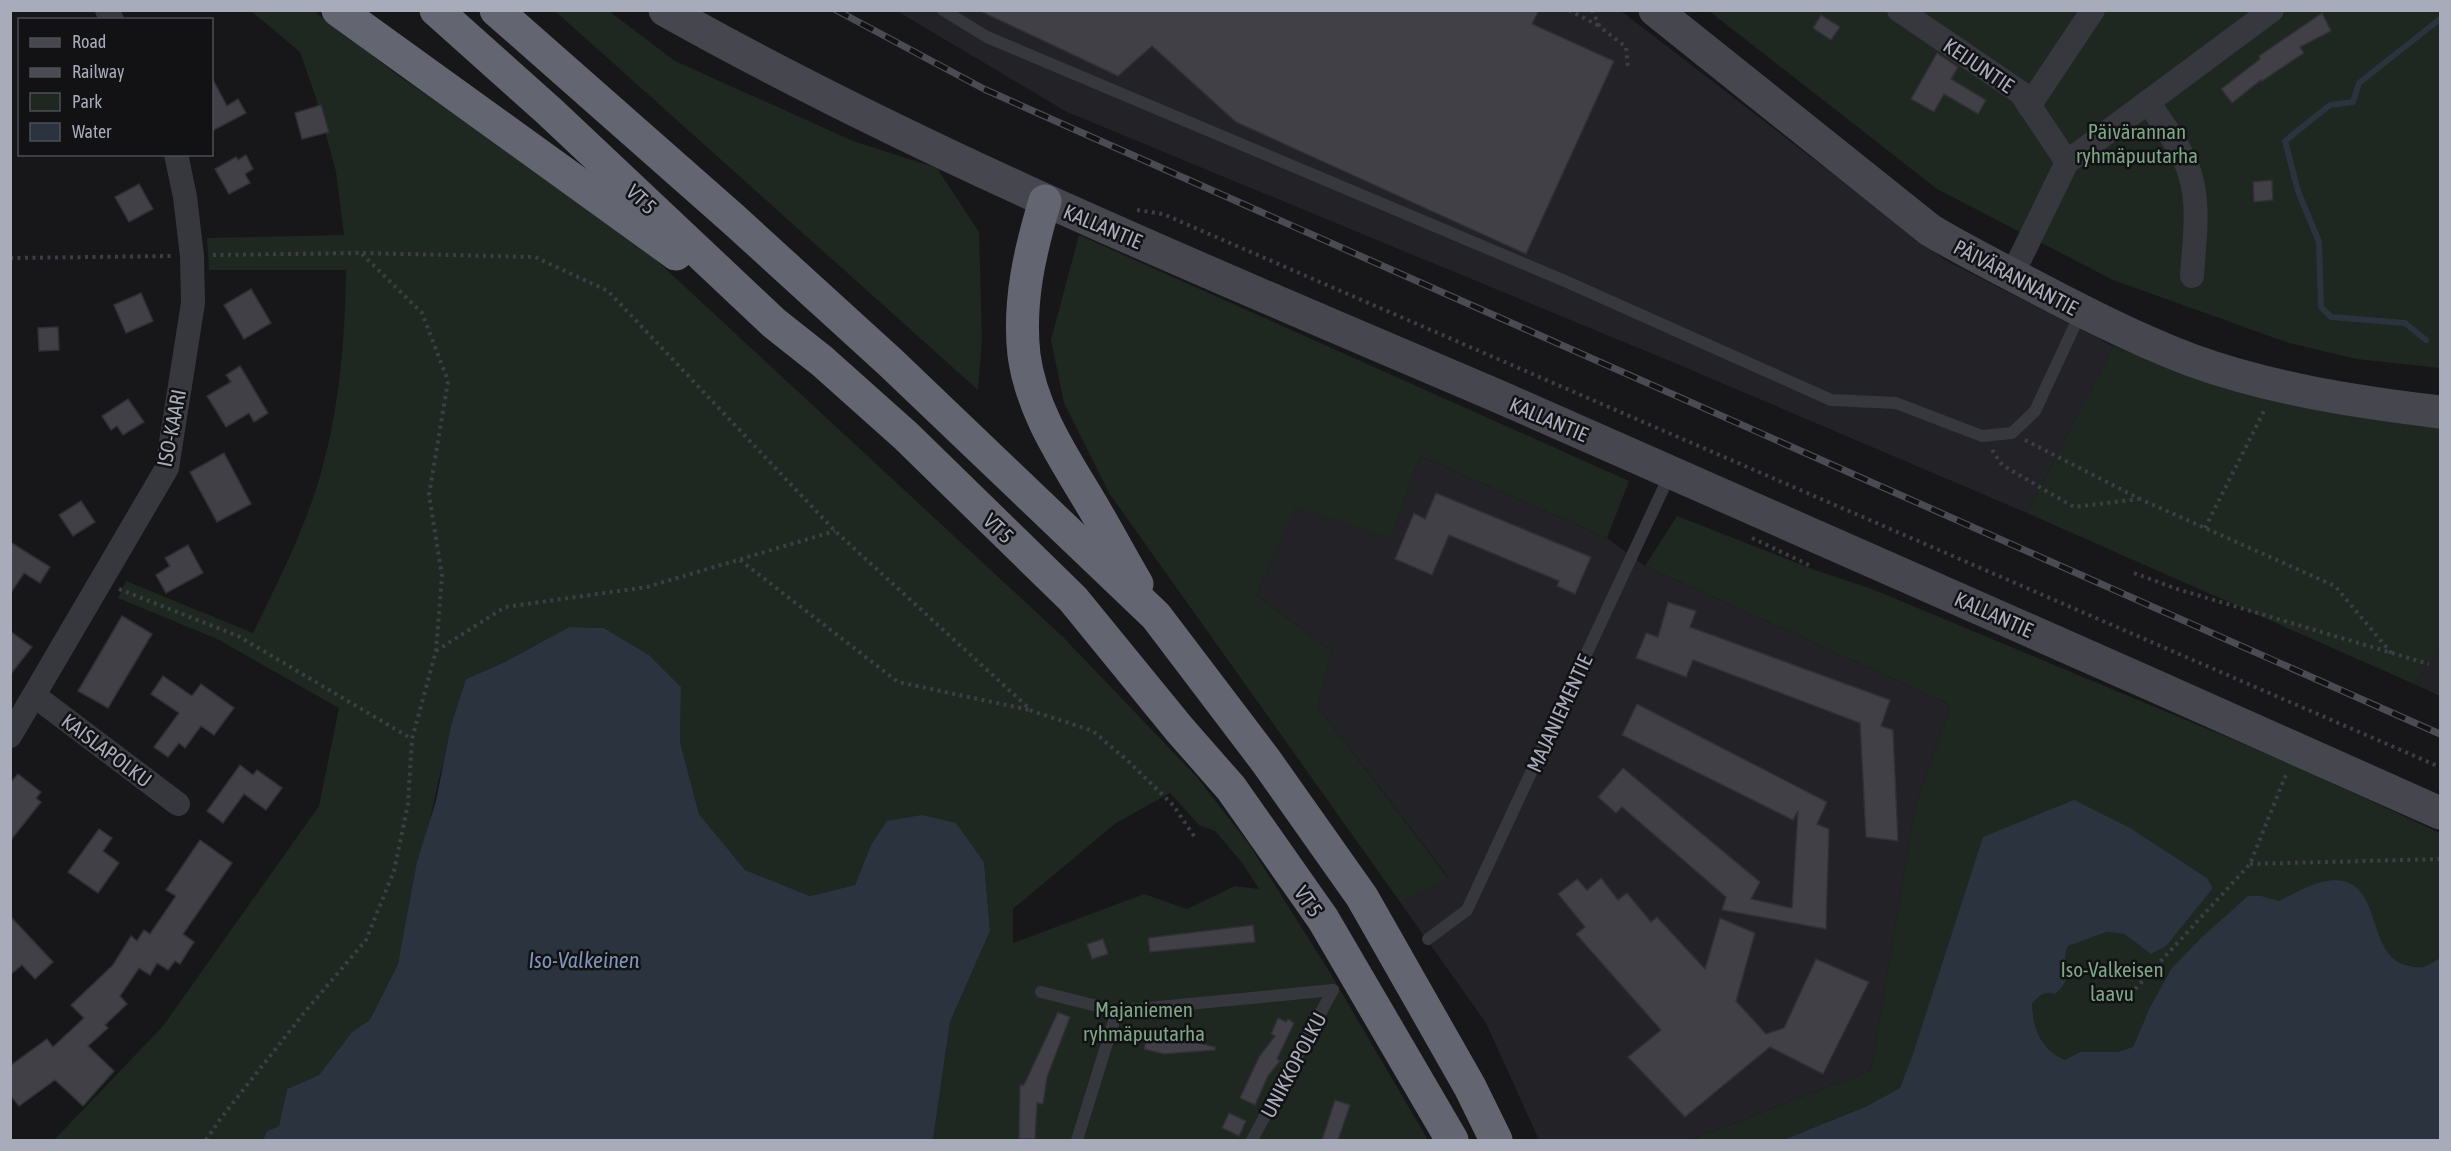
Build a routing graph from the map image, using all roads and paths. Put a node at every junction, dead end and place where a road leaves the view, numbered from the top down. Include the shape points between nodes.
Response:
1 (338, 10) edge
2 (436, 10) edge
3 (496, 10) edge
4 (665, 10) edge
5 (943, 10) edge
6 (1569, 10) edge
7 (1592, 10) edge
8 (1655, 10) edge
9 (1899, 10) edge
10 (2092, 10) edge
11 (2272, 10) edge
12 (1599, 27) junction
13 (1628, 68) dead end
14 (2148, 102) junction
15 (2029, 105) junction
16 (176, 156) edge
17 (2067, 162) junction
18 (1045, 201) junction
19 (1132, 210) dead end
20 (2012, 275) junction
21 (2192, 276) dead end
22 (2081, 312) junction
23 (774, 322) junction
24 (2278, 386) junction
25 (2440, 412) edge
26 (2012, 434) junction
27 (1982, 436) junction
28 (1671, 471) junction
29 (2140, 499) junction
30 (2205, 528) junction
31 (835, 531) junction
32 (740, 560) junction
33 (2134, 573) dead end
34 (101, 582) junction
35 (1156, 616) junction
36 (436, 651) junction
37 (2392, 654) junction
38 (2429, 664) dead end
39 (35, 696) junction
40 (1032, 711) junction
41 (10, 736) edge
42 (412, 739) junction
43 (2297, 749) junction
44 (2440, 767) edge
45 (178, 804) dead end
46 (2440, 813) edge
47 (1196, 839) dead end
48 (2440, 859) edge
49 (2250, 864) junction
50 (1428, 939) dead end
51 (1041, 992) dead end
52 (2125, 1000) dead end
53 (1117, 1011) junction
54 (206, 1140) edge
55 (1077, 1140) edge
56 (1252, 1140) edge
57 (1452, 1140) edge
58 (1496, 1140) edge

1 - 23 highway via 552,167
2 - 23 highway, VT 5
3 - 35 highway via 890,362
4 - 18 main road, KALLANTIE via 735,50
5 - 27 lane via 987,37 1565,281 1831,400 1896,403
6 - 12 path
7 - 12 path
8 - 20 main road, PÄIVÄRANNANTIE via 1930,230
9 - 15 street, KEIJUNTIE via 2022,93
10 - 15 street
11 - 14 street
12 - 13 path via 1626,47
14 - 17 street
14 - 21 street via 2190,173 2196,212
15 - 17 street, KEIJUNTIE
16 - 34 street, ISO-KAARI via 185,197 193,303 166,468
17 - 20 street
18 - 28 main road, KALLANTIE
18 - 35 highway via 1024,288 1024,354 1031,387 1062,455
19 - 44 path via 1163,214
20 - 22 main road, PÄIVÄRANNANTIE
22 - 24 main road, PÄIVÄRANNANTIE via 2191,360
22 - 26 lane via 2035,411
23 - 57 highway, VT 5 via 906,436 1073,599 1231,788 1323,919
24 - 25 main road, PÄIVÄRANNANTIE
24 - 30 path
26 - 27 lane
26 - 29 path
27 - 29 path via 2002,465 2074,507
28 - 43 main road, KALLANTIE
28 - 50 lane, MAJANIEMENTIE via 1467,910
29 - 30 path
30 - 37 path via 2335,586
31 - 32 path
31 - 36 path via 608,291 535,257 361,253 422,313 448,381 429,495 442,576
31 - 40 path
32 - 36 path via 647,587 505,607
32 - 40 path via 898,682
33 - 37 path
34 - 39 street, ISO-KAARI
34 - 42 path via 238,636
35 - 58 highway via 1362,897
36 - 42 path
37 - 38 path
39 - 41 street, ISO-KAARI
39 - 45 street, KAISLAPOLKU
40 - 47 path via 1093,731 1173,805
42 - 54 path via 408,804 394,871 366,940
43 - 46 main road, KALLANTIE
43 - 49 path
48 - 49 path
49 - 52 path
51 - 53 lane
53 - 55 lane
53 - 56 lane, UNIKKOPOLKU via 1333,990

